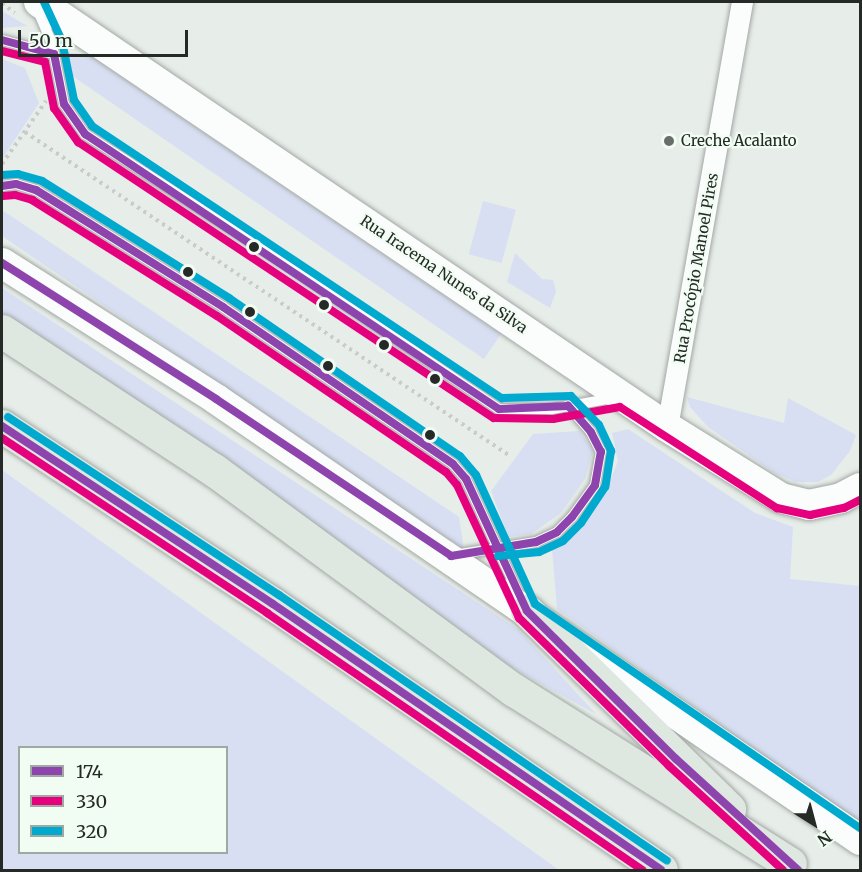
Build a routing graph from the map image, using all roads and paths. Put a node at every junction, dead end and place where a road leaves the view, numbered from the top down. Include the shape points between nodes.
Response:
1 (33, 2) edge
2 (39, 2) edge
3 (742, 2) edge
4 (2, 40) edge
5 (54, 54) junction
6 (49, 95) dead end
7 (25, 132) junction
8 (2, 164) edge
9 (2, 186) edge
10 (2, 263) edge
11 (2, 331) edge
12 (622, 396) junction
13 (568, 406) junction
14 (2, 426) edge
15 (667, 427) junction
16 (510, 456) dead end
17 (861, 488) edge
18 (496, 546) junction
19 (451, 556) junction
20 (526, 611) junction
21 (861, 840) edge
22 (794, 867) edge
23 (661, 870) edge

1 - 5 lane
2 - 12 main road, Rua Iracema Nunes da Silva
3 - 15 street, Rua Procópio Manoel Pires
4 - 5 lane
5 - 13 lane via 64,105 85,134 499,409
6 - 7 path
7 - 8 path
7 - 16 path
9 - 18 lane via 16,184 46,196 223,307 453,464 466,479
10 - 19 main road via 216,399
11 - 22 main road via 214,470 514,690
12 - 13 lane
12 - 15 main road, Rua Iracema Nunes da Silva
13 - 18 lane via 591,432 601,452 595,485 557,532 523,547
14 - 23 main road via 273,604
15 - 17 main road, Rua Iracema Nunes da Silva via 781,498 809,505 841,498
18 - 19 lane
18 - 20 lane
19 - 20 main road
20 - 21 main road
20 - 22 main road

